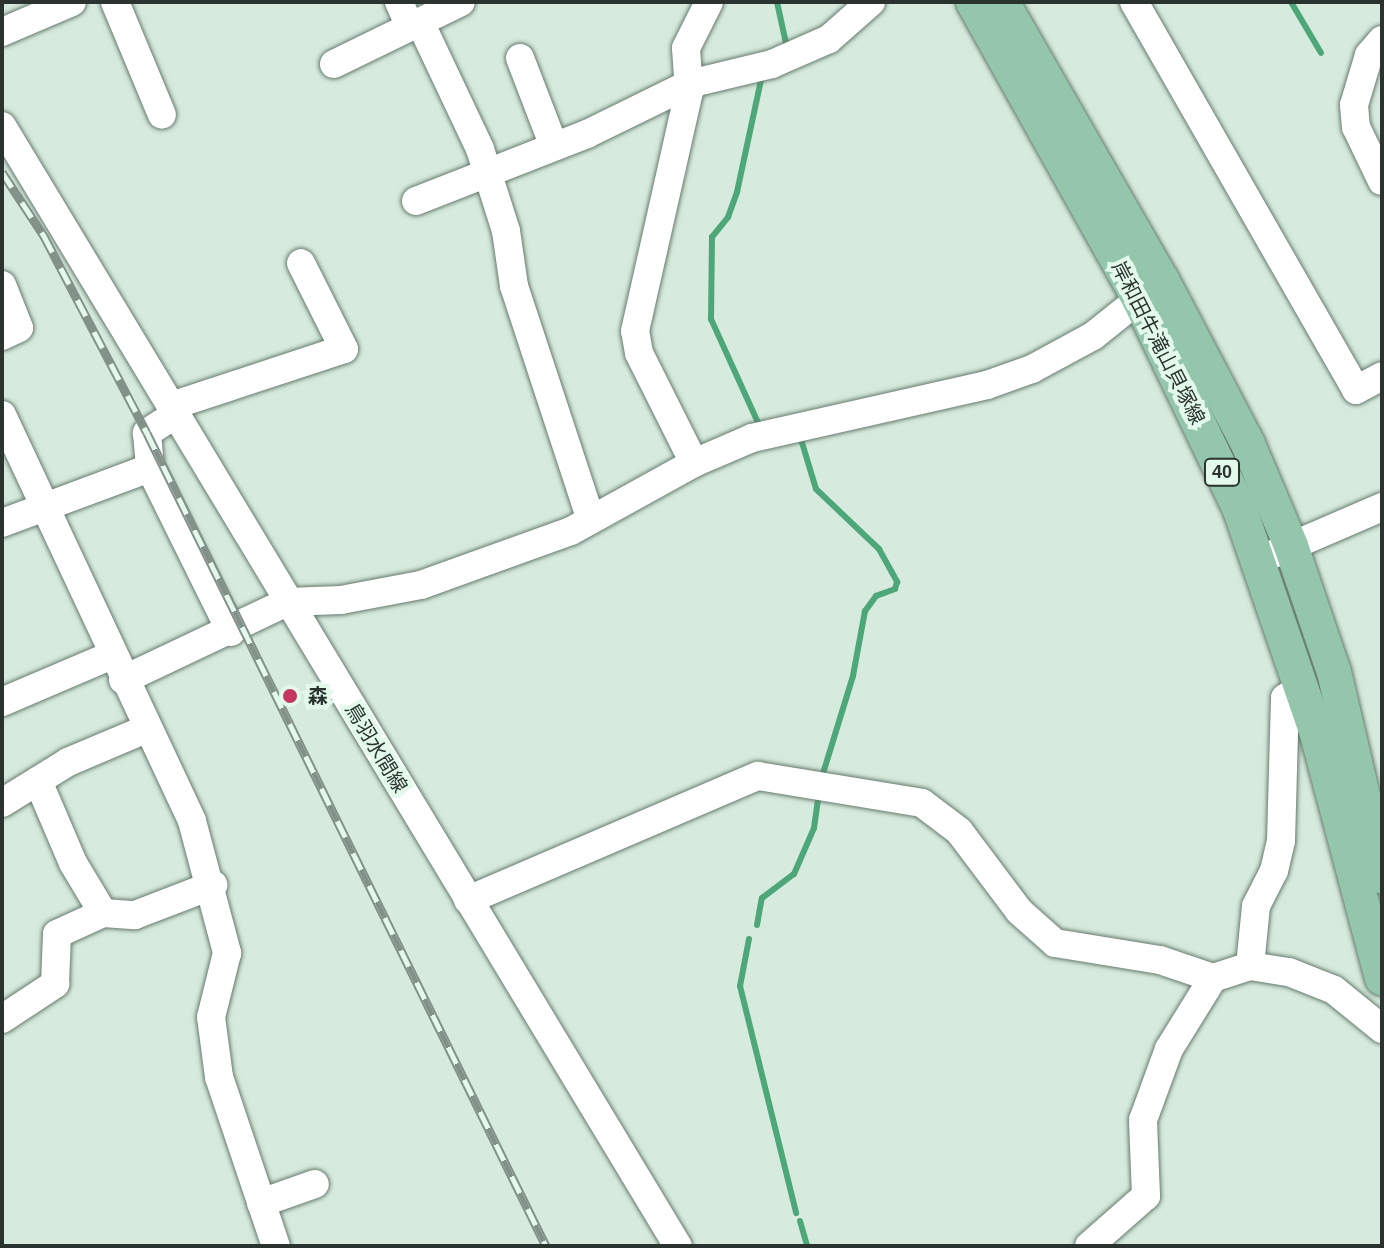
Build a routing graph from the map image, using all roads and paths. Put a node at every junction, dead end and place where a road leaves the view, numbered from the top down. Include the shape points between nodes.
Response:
1 (72, 2) edge
2 (115, 2) edge
3 (461, 2) edge
4 (709, 2) edge
5 (871, 2) edge
6 (973, 2) edge
7 (1002, 2) edge
8 (1134, 2) edge
9 (410, 17) edge
10 (2, 32) edge
11 (1382, 40) edge
12 (520, 58) dead end
13 (334, 64) dead end
14 (689, 84) junction
15 (162, 115) dead end
16 (2, 126) edge
17 (553, 144) junction
18 (1379, 170) edge
19 (485, 176) junction
20 (416, 201) dead end
21 (301, 263) dead end
22 (2, 285) edge
23 (1151, 290) junction
24 (2, 336) edge
25 (1382, 376) edge
26 (174, 410) junction
27 (2, 415) edge
28 (694, 463) junction
29 (150, 468) junction
30 (1382, 507) edge
31 (47, 510) junction
32 (591, 520) junction
33 (2, 523) edge
34 (1291, 546) junction
35 (1259, 559) junction
36 (287, 602) junction
37 (231, 632) junction
38 (112, 655) junction
39 (123, 680) junction
40 (1302, 687) junction
41 (2, 702) edge
42 (146, 729) junction
43 (38, 781) junction
44 (2, 803) edge
45 (1382, 876) edge
46 (213, 885) junction
47 (468, 900) junction
48 (103, 913) junction
49 (1250, 966) junction
50 (1213, 978) junction
51 (1382, 979) edge
52 (2, 1019) edge
53 (1382, 1029) edge
54 (315, 1184) dead end
55 (261, 1203) junction
56 (276, 1246) edge
57 (678, 1246) edge
58 (1089, 1246) edge

1 - 10 street
2 - 15 street
3 - 9 street
4 - 14 street via 686,48
5 - 14 street via 829,39 801,52
6 - 23 main road, 岸和田牛滝山貝塚線 / 40
7 - 23 main road, 岸和田牛滝山貝塚線 / 40
8 - 25 street via 1356,390
9 - 13 street
9 - 19 street via 480,149
11 - 18 street via 1369,55 1354,105 1356,127
12 - 17 street
14 - 17 street via 587,134
14 - 28 street via 635,331 639,353
16 - 26 street, 鳥羽水間線
17 - 19 street
19 - 20 street
19 - 32 street via 506,231 514,286
21 - 26 street via 344,349
22 - 24 street via 19,328
23 - 28 street via 1066,353 1032,369 987,385 752,438
23 - 34 main road, 岸和田牛滝山貝塚線 / 40 via 1227,398
23 - 35 main road, 岸和田牛滝山貝塚線 / 40
26 - 29 street via 147,433
26 - 36 street, 鳥羽水間線
27 - 31 street
28 - 32 street
29 - 31 street
29 - 37 street
30 - 34 street
31 - 33 street
31 - 38 street
32 - 36 street via 421,585 341,600
34 - 35 street
34 - 45 main road, 岸和田牛滝山貝塚線 / 40 via 1334,672
35 - 40 main road, 岸和田牛滝山貝塚線 / 40
36 - 37 street
36 - 47 street, 鳥羽水間線
37 - 39 street
38 - 39 street
38 - 41 street
39 - 42 street
40 - 49 street via 1285,698 1281,841 1274,871 1256,906
40 - 51 main road, 岸和田牛滝山貝塚線 / 40
42 - 43 street via 68,762
42 - 46 street via 192,821
43 - 44 street
43 - 48 street via 73,863
46 - 48 street via 135,915
46 - 55 street via 227,953 211,1017 219,1077
47 - 50 street via 758,776 922,803 959,831 1019,911 1055,943 1160,960
47 - 57 street, 鳥羽水間線
48 - 52 street via 57,934 55,984
49 - 50 street
49 - 53 street via 1289,972 1334,990
50 - 58 street via 1169,1049 1143,1120 1146,1196
54 - 55 street
55 - 56 street

